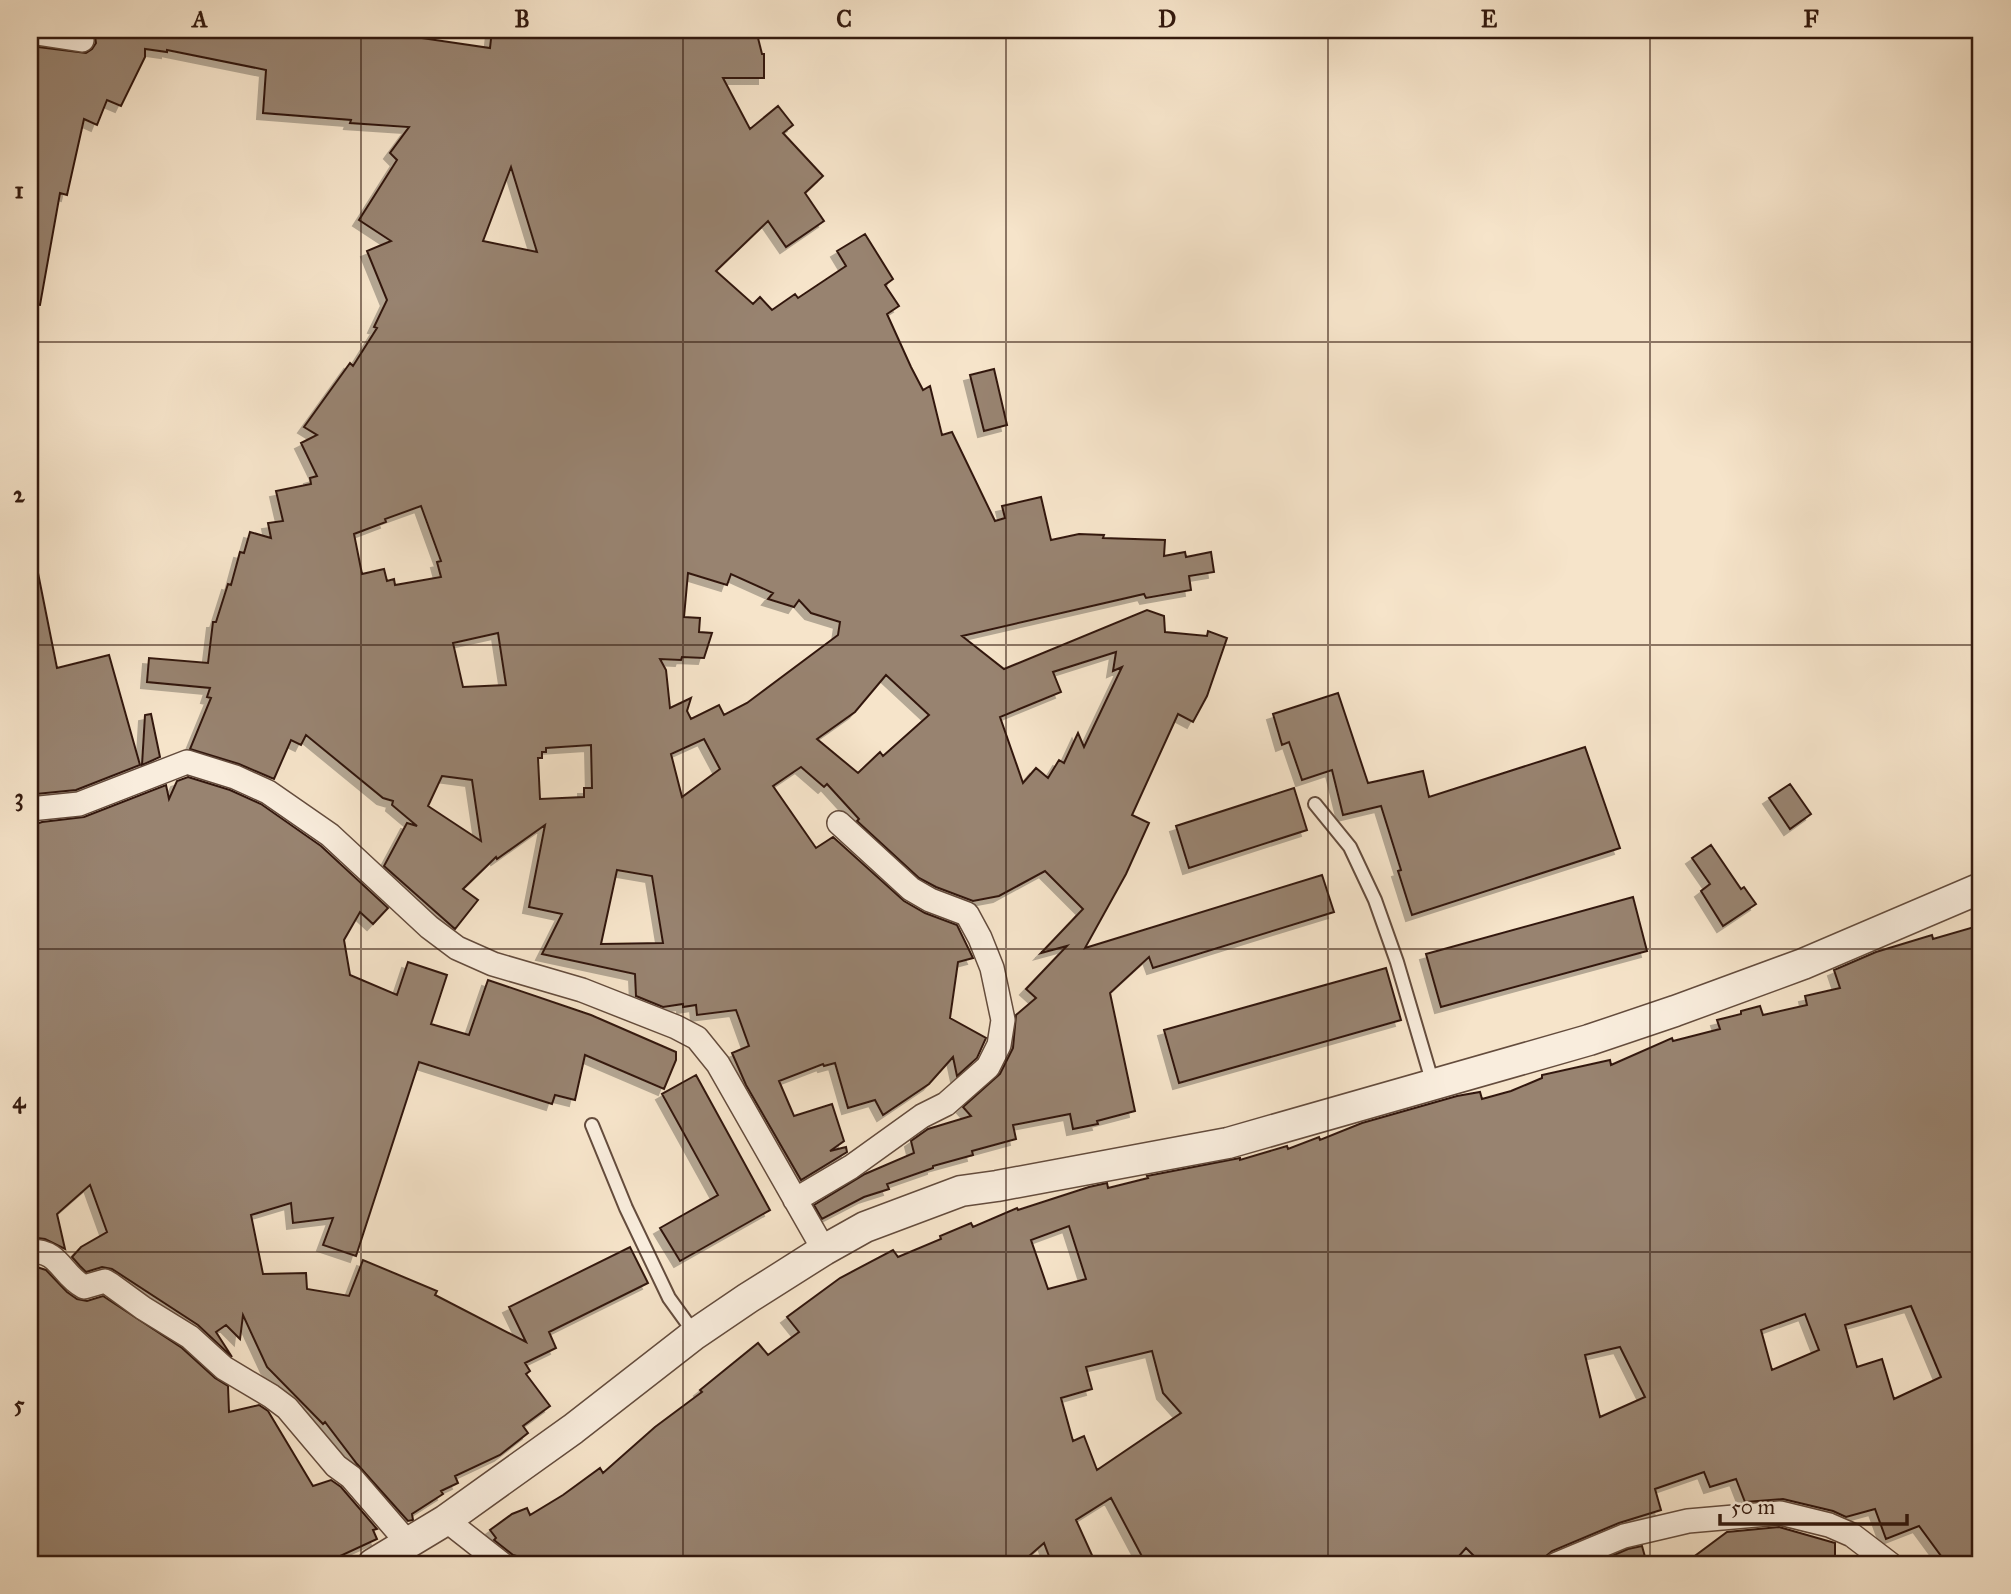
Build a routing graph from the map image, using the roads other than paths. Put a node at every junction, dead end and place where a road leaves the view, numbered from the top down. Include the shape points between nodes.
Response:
1 (30, 32) edge
2 (82, 40) dead end
3 (1315, 804) dead end
4 (30, 809) edge
5 (839, 823) dead end
6 (1981, 888) edge
7 (1433, 1084) junction
8 (592, 1125) dead end
9 (795, 1200) junction
10 (824, 1250) junction
11 (30, 1251) edge
12 (695, 1334) junction
13 (446, 1520) junction
14 (408, 1543) junction
15 (373, 1564) edge
16 (502, 1564) edge
17 (1557, 1564) edge
18 (1890, 1564) edge

1 - 2 street
3 - 7 lane via 1350,847 1375,900
4 - 9 street via 79,804 187,762 268,792 330,835 457,948 493,964 582,990 697,1038 718,1064
5 - 9 street via 911,889 967,914 992,968 1003,1020 999,1045 988,1067 971,1083 946,1104
6 - 7 street via 1803,964 1675,1011
7 - 10 street via 1228,1143 961,1191 865,1227
8 - 12 lane via 668,1298
9 - 10 street
10 - 12 street
11 - 14 street via 51,1255 84,1287 105,1281 110,1284 287,1408
12 - 13 street
13 - 14 street
13 - 16 street
14 - 15 street
17 - 18 street via 1624,1535 1688,1521 1780,1513 1852,1535

